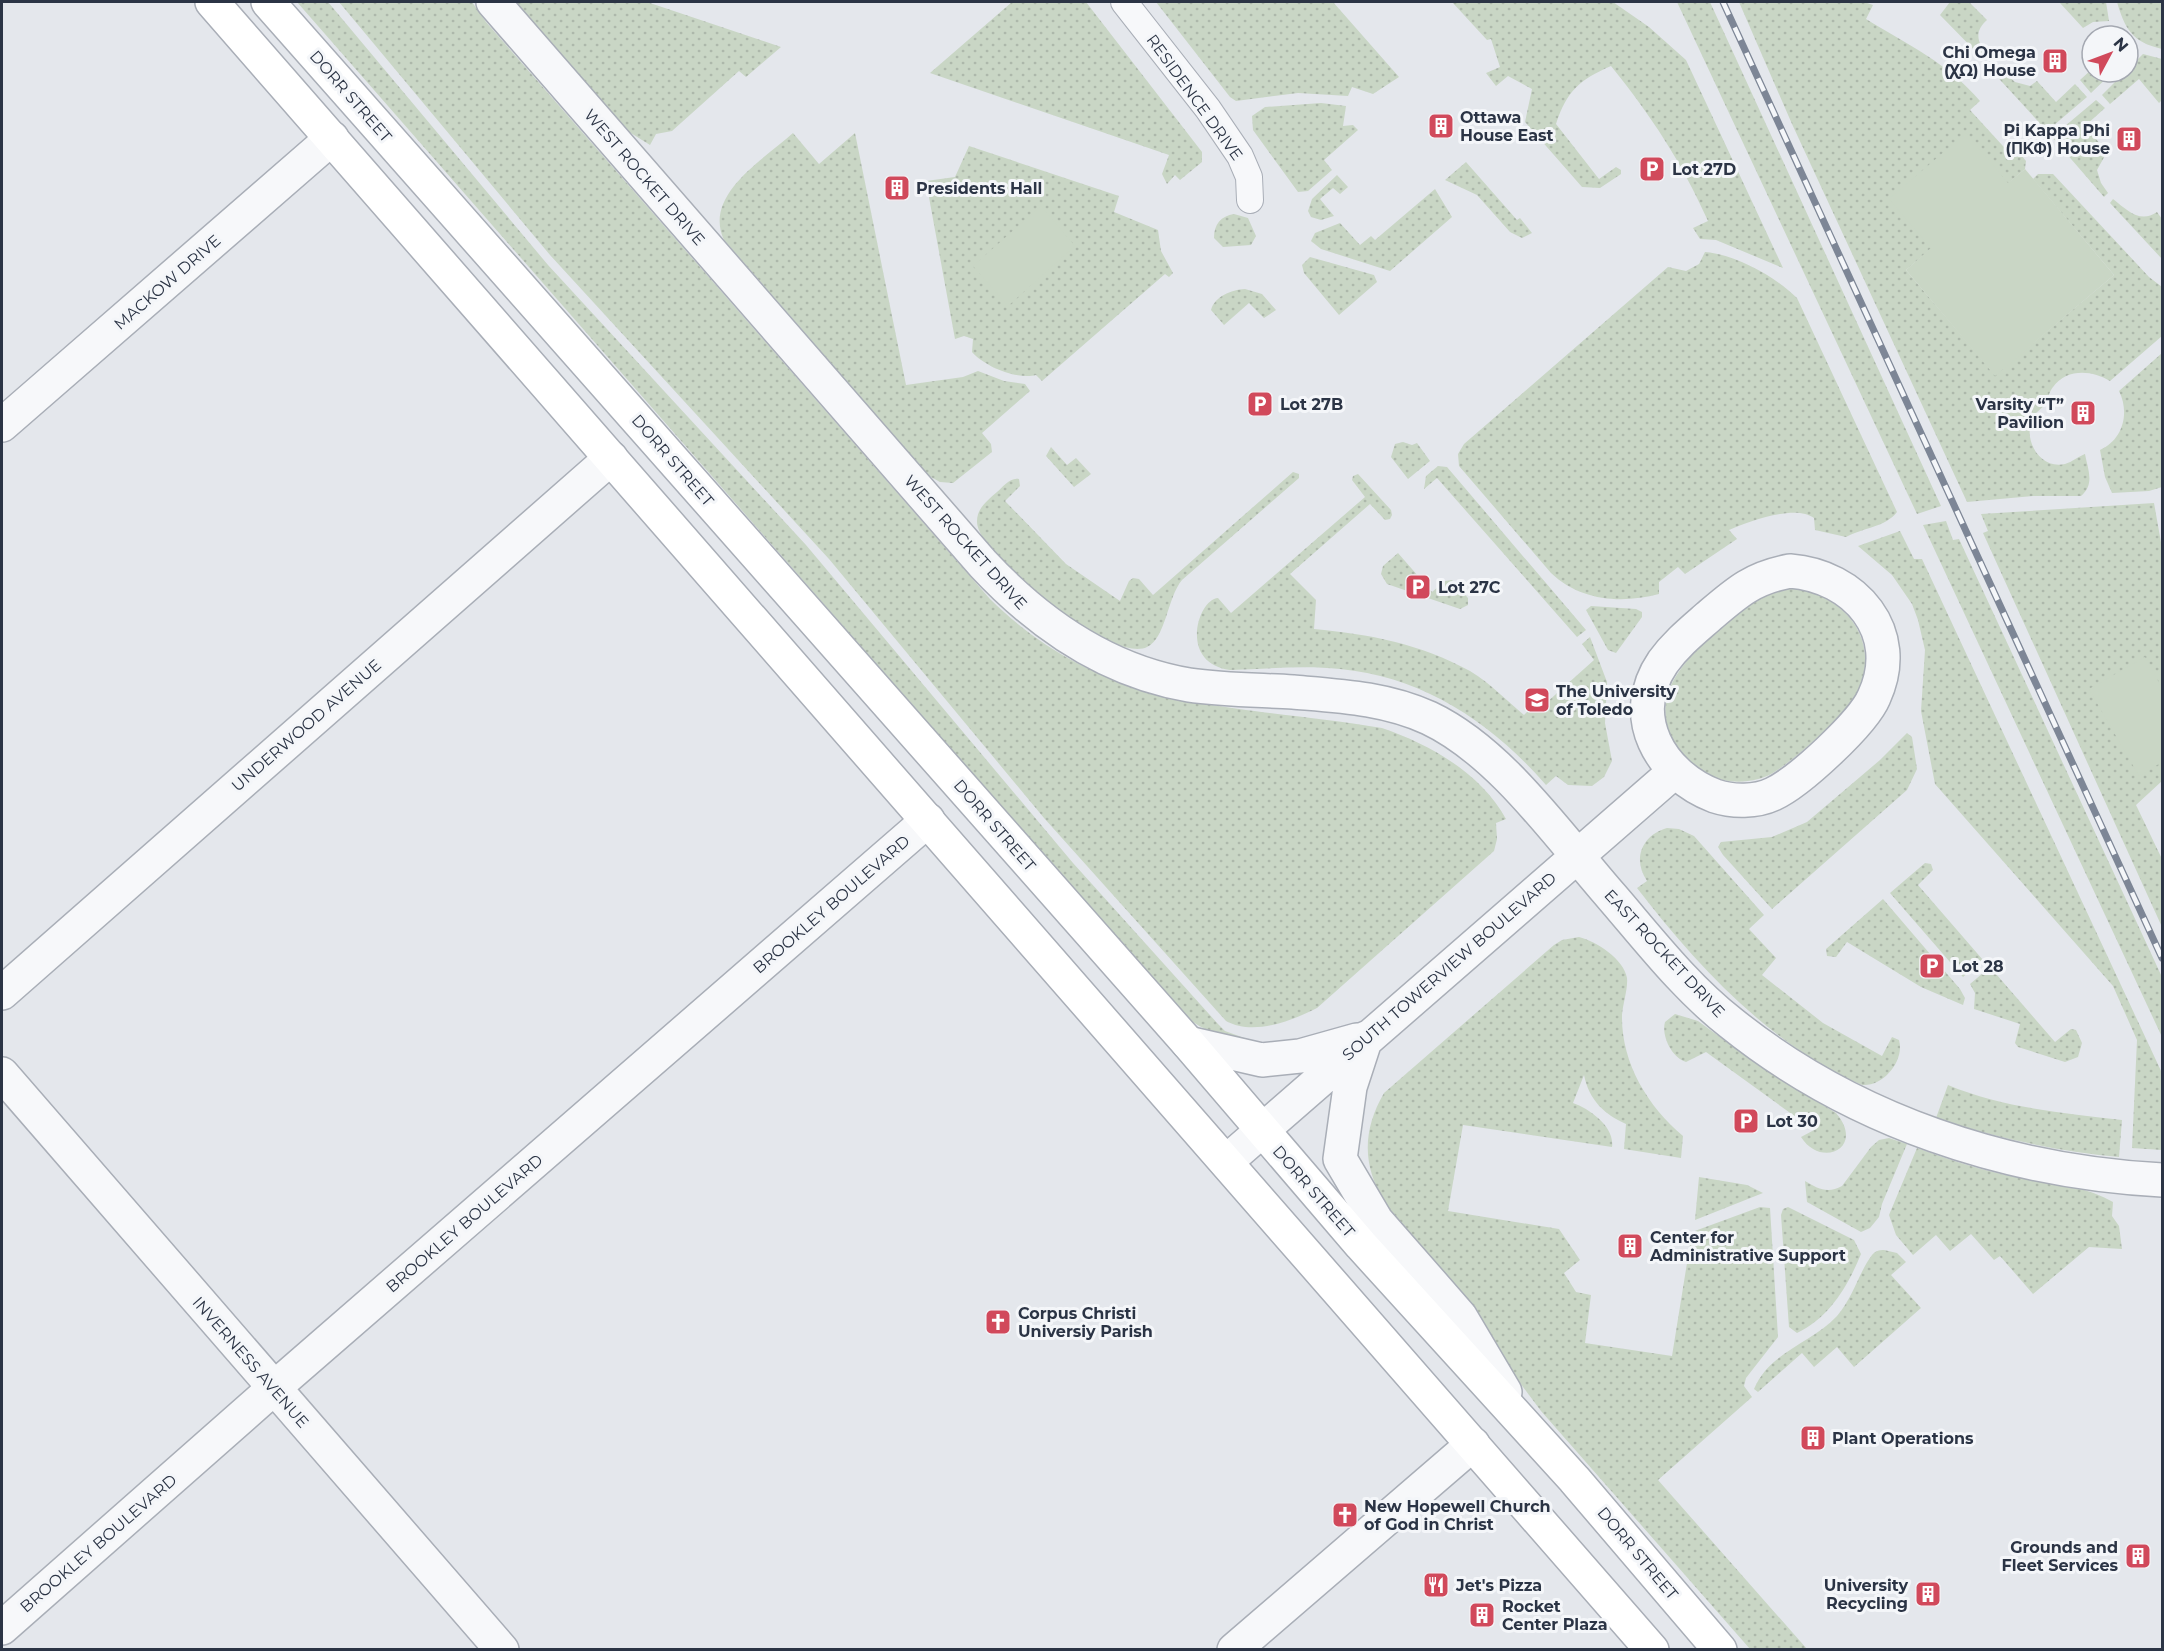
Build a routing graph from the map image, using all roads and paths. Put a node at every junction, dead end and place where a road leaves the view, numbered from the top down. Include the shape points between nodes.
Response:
1 (213, 2) edge
2 (268, 2) edge
3 (492, 2) edge
4 (1124, 2) edge
5 (332, 138) junction
6 (1250, 200) dead end
7 (504, 335) junction
8 (2, 425) edge
9 (611, 458) junction
10 (721, 514) junction
11 (1674, 772) junction
12 (928, 820) junction
13 (1576, 856) junction
14 (2, 993) edge
15 (1367, 1037) junction
16 (1188, 1043) junction
17 (2, 1074) edge
18 (1262, 1130) junction
19 (1226, 1162) junction
20 (2163, 1180) edge
21 (273, 1388) junction
22 (1524, 1424) junction
23 (1473, 1444) junction
24 (2, 1628) edge
25 (502, 1650) edge
26 (1234, 1650) edge
27 (1652, 1650) edge
28 (1720, 1650) edge

1 - 5 main road
2 - 10 main road, DORR STREET
3 - 13 street, WEST ROCKET DRIVE via 983,564 1033,614 1086,650 1154,676 1189,685 1370,699 1431,719 1461,737 1504,773
4 - 6 street, RESIDENCE DRIVE via 1240,156 1249,177
5 - 7 main road
5 - 8 street, MACKOW DRIVE
7 - 9 main road
7 - 10 main road via 522,321 533,325 603,406
9 - 12 main road
9 - 14 street, UNDERWOOD AVENUE
10 - 16 main road, DORR STREET
11 - 11 street via 1704,792 1722,798 1750,800 1773,794 1793,781 1859,721 1874,698 1882,673 1883,650 1867,608 1851,592 1810,573 1767,575 1736,593 1676,645 1653,681 1649,726 1657,750
11 - 13 street, SOUTH TOWERVIEW BOULEVARD
12 - 19 main road
12 - 21 street, BROOKLEY BOULEVARD
13 - 15 street, SOUTH TOWERVIEW BOULEVARD
13 - 20 street, EAST ROCKET DRIVE via 1673,966 1730,1023 1791,1065 1866,1108 1942,1138 2024,1161
15 - 16 street via 1300,1056 1262,1060
15 - 18 street, SOUTH TOWERVIEW BOULEVARD
15 - 22 street via 1350,1087 1340,1159 1376,1220 1460,1316
16 - 18 main road, DORR STREET
17 - 21 street, INVERNESS AVENUE
18 - 19 street, SOUTH TOWERVIEW BOULEVARD
18 - 22 main road, DORR STREET
19 - 23 main road
21 - 24 street, BROOKLEY BOULEVARD
21 - 25 street, INVERNESS AVENUE
22 - 28 main road, DORR STREET
23 - 26 street
23 - 27 main road

